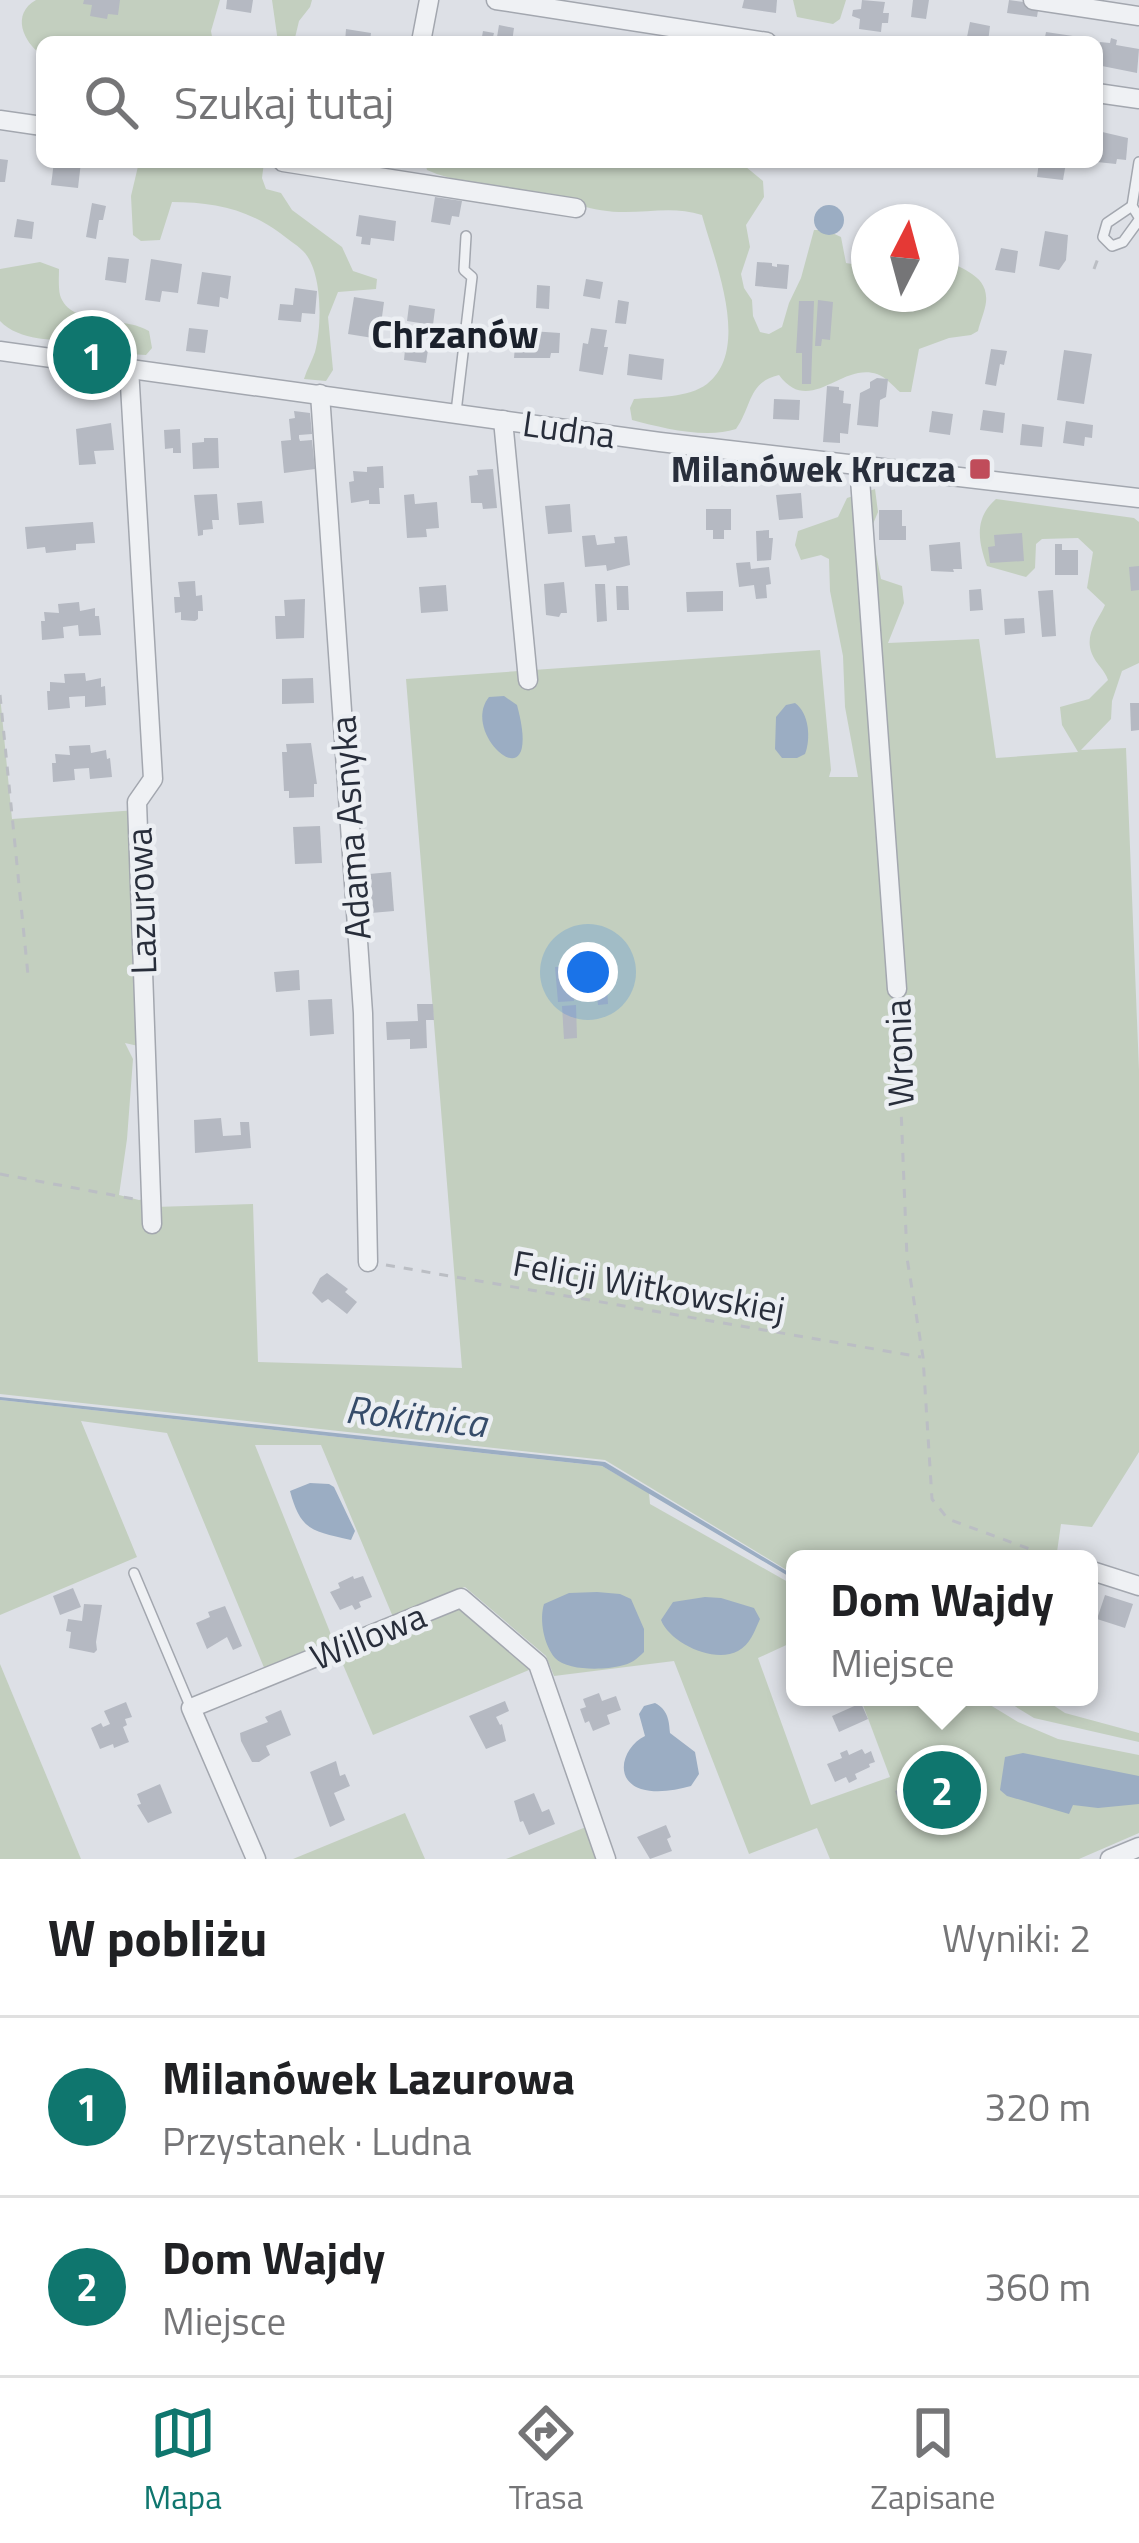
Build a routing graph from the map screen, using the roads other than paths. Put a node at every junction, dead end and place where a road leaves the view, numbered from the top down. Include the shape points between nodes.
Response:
1 (429, 0) edge
2 (496, 0) edge
3 (1033, 0) edge
4 (1139, 16) edge
5 (422, 36) edge
6 (728, 36) edge
7 (1103, 94) edge
8 (1139, 99) edge
9 (0, 120) edge
10 (36, 125) edge
11 (1139, 162) edge
12 (396, 170) edge
13 (1132, 206) junction
14 (576, 208) dead end
15 (1139, 219) edge
16 (466, 236) dead end
17 (0, 350) edge
18 (129, 368) junction
19 (320, 394) junction
20 (456, 413) junction
21 (503, 420) junction
22 (859, 465) junction
23 (1139, 498) edge
24 (528, 680) dead end
25 (897, 989) road end
26 (152, 1224) dead end
27 (368, 1262) road end
28 (134, 1573) dead end
29 (1098, 1573) edge
30 (1139, 1586) edge
31 (191, 1708) junction
32 (1139, 1847) edge
33 (256, 1859) edge
34 (607, 1859) edge
35 (1110, 1859) edge

1 - 5 street
2 - 6 street
3 - 4 street
7 - 8 street
9 - 10 street
11 - 13 lane
12 - 14 street
13 - 15 lane
13 - 15 lane via 1107,223 1103,237 1112,246 1123,242
16 - 20 lane via 464,270 472,278
17 - 18 street, Ludna
18 - 19 street, Ludna
18 - 26 street, Lazurowa via 153,779 137,802
19 - 20 street, Ludna
19 - 27 street, Adama Asnyka via 363,1013
20 - 21 street, Ludna
21 - 22 street, Ludna
21 - 24 street
22 - 23 street, Ludna
22 - 25 street, Wronia
28 - 31 lane
29 - 30 street
31 - 33 street
31 - 34 street, Willowa via 461,1598 538,1664
32 - 35 street

